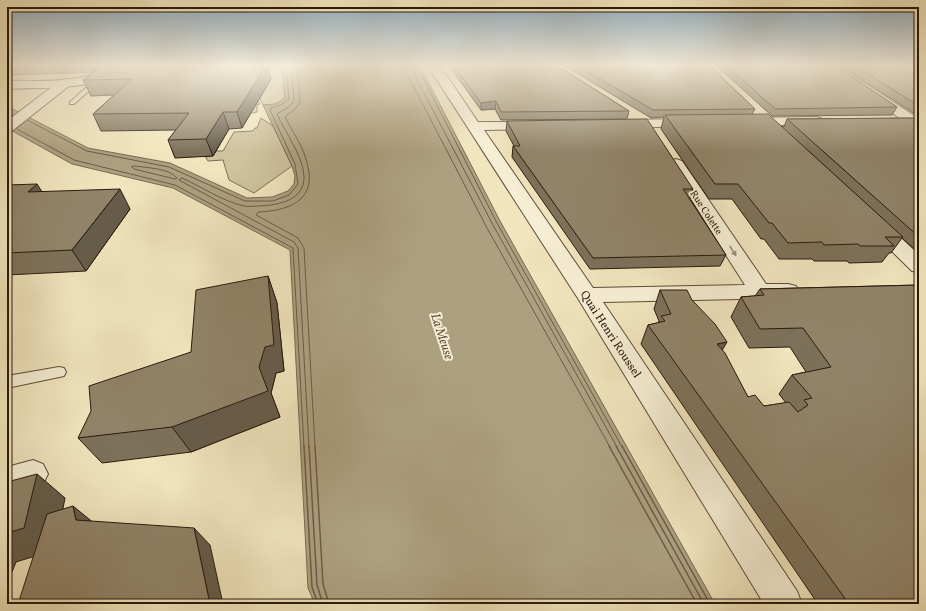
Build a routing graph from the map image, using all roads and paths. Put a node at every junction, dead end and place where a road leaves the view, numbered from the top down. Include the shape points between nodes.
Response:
1 (50, 95) edge
2 (83, 95) edge
3 (453, 95) edge
4 (874, 95) edge
5 (72, 103) dead end
6 (627, 110) edge
7 (761, 116) junction
8 (890, 120) edge
9 (829, 121) edge
10 (735, 122) edge
11 (917, 122) edge
12 (704, 123) edge
13 (609, 124) edge
14 (546, 125) edge
15 (474, 126) junction
16 (7, 128) edge
17 (657, 136) junction
18 (784, 138) edge
19 (863, 213) edge
20 (919, 266) edge
21 (807, 291) edge
22 (760, 292) junction
23 (587, 295) junction
24 (59, 372) dead end
25 (7, 382) edge
26 (784, 604) edge

1 - 16 street
2 - 5 lane
3 - 15 street, Quai Henri Roussel
4 - 11 street
6 - 17 street, Rue Colette
7 - 9 street
7 - 10 street
7 - 18 street
8 - 11 street
12 - 17 street
13 - 17 street
14 - 15 street
15 - 23 street, Quai Henri Roussel
17 -> 22 street, Rue Colette
19 - 20 street
21 - 22 street
22 - 23 street
23 - 26 street, Quai Henri Roussel
24 - 25 lane

